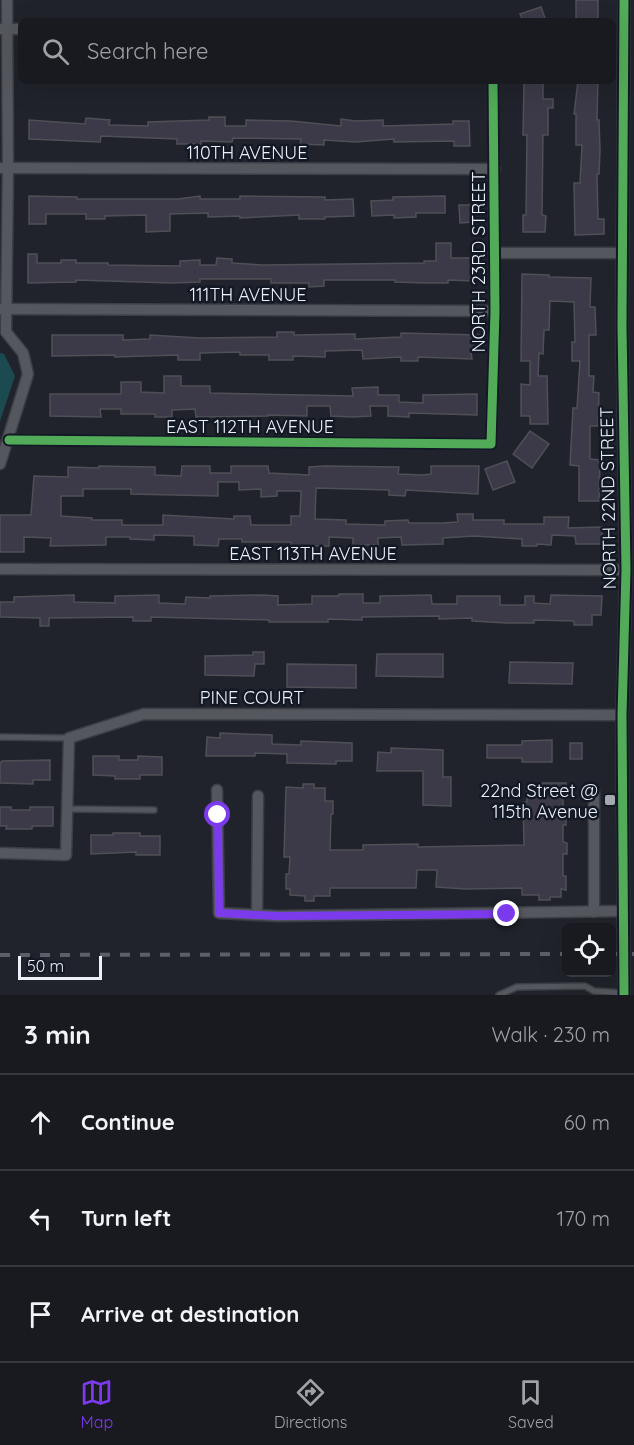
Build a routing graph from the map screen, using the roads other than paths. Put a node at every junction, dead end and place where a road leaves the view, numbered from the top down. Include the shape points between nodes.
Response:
1 (7, 0) edge
2 (624, 0) edge
3 (4, 29) edge
4 (493, 84) edge
5 (4, 168) edge
6 (495, 169) junction
7 (494, 253) junction
8 (622, 253) junction
9 (3, 309) edge
10 (495, 311) junction
11 (628, 326) edge
12 (3, 331) edge
13 (9, 440) junction
14 (491, 444) joint
15 (0, 464) edge
16 (0, 569) edge
17 (626, 570) junction
18 (622, 715) junction
19 (0, 737) edge
20 (69, 738) junction
21 (217, 790) dead end
22 (594, 792) dead end
23 (258, 796) dead end
24 (67, 809) junction
25 (154, 810) dead end
26 (0, 853) edge
27 (629, 854) edge
28 (624, 911) junction
29 (594, 912) junction
30 (257, 915) junction
31 (627, 992) edge
32 (500, 995) edge

1 - 3 street
2 - 8 street, NORTH 22ND STREET
3 - 5 street
4 - 6 street, NORTH 23RD STREET
5 - 6 street, 110TH AVENUE
5 - 9 street
6 - 7 street, NORTH 23RD STREET
7 - 8 street
7 - 10 street, NORTH 23RD STREET
8 - 11 street, NORTH 22ND STREET
9 - 10 street, 111TH AVENUE
9 - 12 street
10 - 14 street, NORTH 23RD STREET
11 - 17 street, NORTH 22ND STREET
12 - 13 street via 23,352 28,374
13 - 14 street, EAST 112TH AVENUE
13 - 15 street
16 - 17 street, EAST 113TH AVENUE
17 - 18 street, NORTH 22ND STREET
18 - 20 street, PINE COURT via 144,714
18 - 27 street, NORTH 22ND STREET
19 - 20 lane
20 - 24 street
21 - 30 street via 219,913
22 - 29 street
23 - 30 street
24 - 25 lane
24 - 26 street via 66,855
27 - 28 street, NORTH 22ND STREET
28 - 29 street
28 - 31 street, NORTH 22ND STREET
29 - 30 street
31 - 32 lane via 594,991 585,986 517,987

